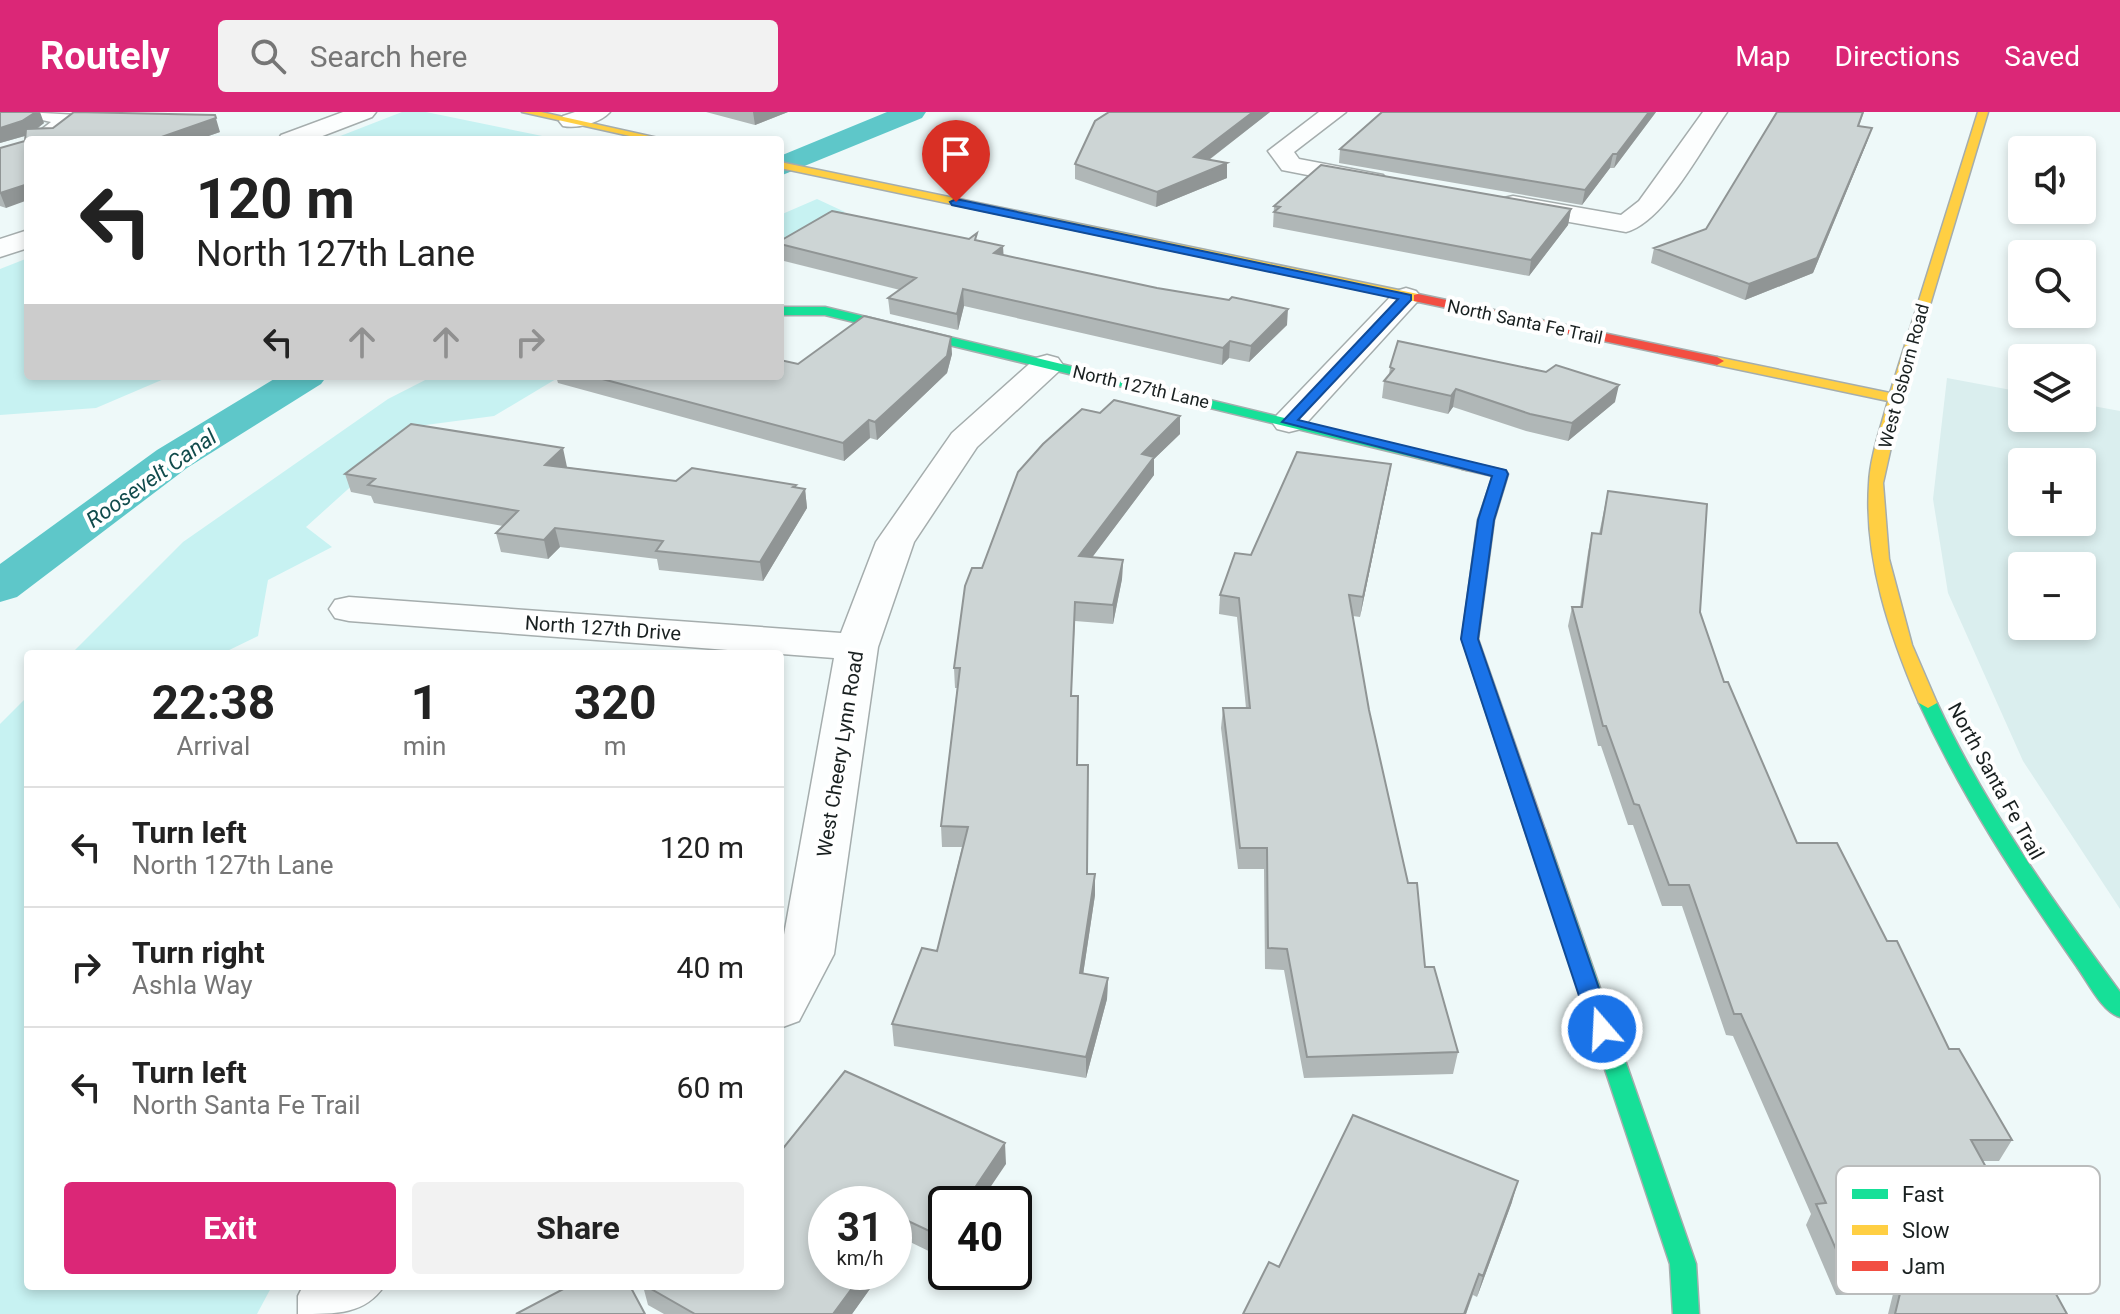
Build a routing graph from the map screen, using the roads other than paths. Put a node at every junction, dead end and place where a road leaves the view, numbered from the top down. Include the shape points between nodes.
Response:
1 (37, 112) edge
2 (364, 112) edge
3 (527, 112) edge
4 (598, 112) edge
5 (1334, 112) edge
6 (1715, 112) edge
7 (1983, 112) edge
8 (571, 121) junction
9 (49, 135) edge
10 (301, 136) edge
11 (643, 136) edge
12 (784, 166) edge
13 (1398, 184) edge
14 (1489, 200) edge
15 (24, 240) edge
16 (0, 249) edge
17 (1406, 297) junction
18 (784, 311) edge
19 (1047, 365) junction
20 (1895, 398) junction
21 (1289, 422) junction
22 (349, 609) dead end
23 (1903, 645) joint
24 (857, 647) junction
25 (784, 999) edge
26 (2120, 1009) edge
27 (1686, 1314) edge

1 - 9 street via 70,120
2 - 10 street
3 - 8 street
4 - 8 street
5 - 13 street via 1280,151 1291,165
6 - 14 street via 1648,207 1626,224
7 - 20 street, West Osborn Road
8 - 11 street
12 - 17 street, North Santa Fe Trail
15 - 16 street
17 - 20 street, North Santa Fe Trail
17 - 21 street
18 - 19 street, North 127th Lane via 825,311
19 - 21 street, North 127th Lane
19 - 24 street, West Cheery Lynn Road via 964,440 903,529
20 - 23 street, West Osborn Road via 1876,483 1881,559
21 - 27 street, North 127th Lane via 1501,474 1486,520 1470,639 1683,1264
22 - 24 street, North 127th Drive
23 - 26 street, North Santa Fe Trail via 1945,743 2009,855
24 - 25 street, West Cheery Lynn Road via 808,954

